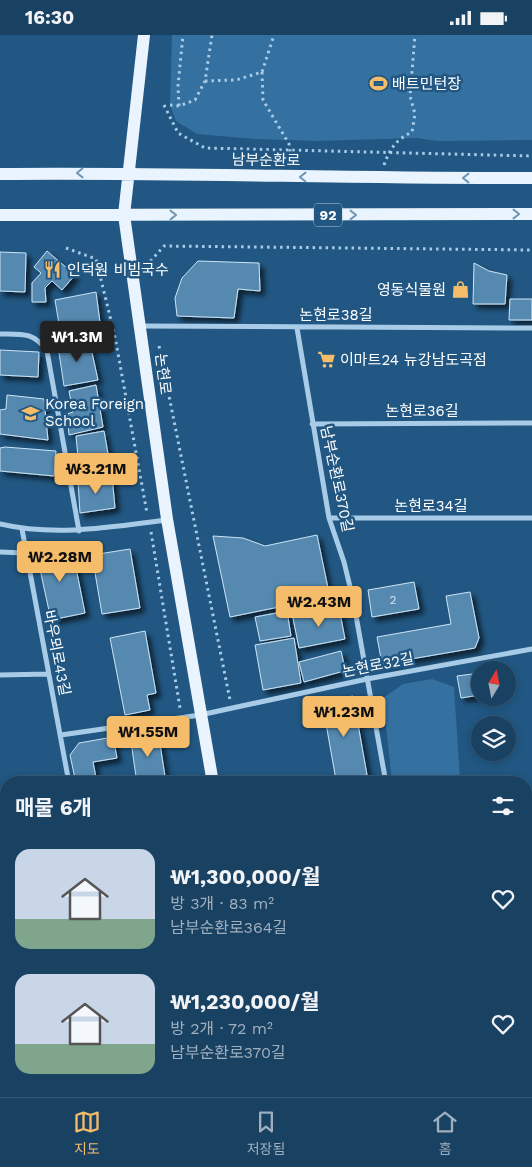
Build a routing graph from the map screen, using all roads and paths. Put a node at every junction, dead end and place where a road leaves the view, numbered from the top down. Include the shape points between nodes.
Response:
1 (144, 35) edge
2 (183, 35) edge
3 (212, 35) edge
4 (274, 35) edge
5 (415, 35) edge
6 (262, 72) junction
7 (205, 81) junction
8 (164, 105) dead end
9 (170, 105) dead end
10 (179, 106) junction
11 (290, 150) junction
12 (388, 153) junction
13 (532, 156) edge
14 (129, 173) junction
15 (0, 174) edge
16 (294, 177) junction
17 (380, 178) junction
18 (532, 178) edge
19 (532, 214) edge
20 (0, 215) edge
21 (124, 215) junction
22 (66, 248) dead end
23 (532, 250) edge
24 (147, 274) dead end
25 (140, 326) junction
26 (155, 327) junction
27 (297, 328) junction
28 (532, 328) edge
29 (0, 334) edge
30 (532, 423) edge
31 (312, 424) junction
32 (532, 518) edge
33 (168, 519) junction
34 (329, 519) junction
35 (149, 522) junction
36 (0, 524) edge
37 (22, 529) junction
38 (80, 531) junction
39 (0, 552) edge
40 (25, 553) junction
41 (532, 649) edge
42 (48, 674) junction
43 (0, 675) edge
44 (367, 679) junction
45 (232, 708) junction
46 (200, 715) junction
47 (182, 717) junction
48 (61, 735) junction
49 (68, 776) edge
50 (212, 776) edge
51 (385, 776) edge

1 - 14 main road, 논현로
2 - 10 path
3 - 7 path
4 - 6 path
5 - 12 path via 410,96 415,114 412,132 396,140
6 - 7 path via 236,80
6 - 11 path via 263,100
7 - 10 path via 195,100
8 - 11 path via 178,133 205,148
9 - 10 path
11 - 12 path
11 - 16 path
12 - 13 path
12 - 17 path
14 -> 15 main road, 남부순환로
14 - 16 main road, 남부순환로
14 - 21 main road, 논현로
17 -> 16 main road, 남부순환로
18 -> 17 main road, 남부순환로
21 -> 19 main road, 92
20 - 21 main road, 92
21 - 25 main road, 논현로
22 - 35 path via 96,259 115,337
23 - 24 path via 164,246 146,266
25 - 26 street, 논현로38길
25 - 33 main road, 논현로
26 - 27 street, 논현로38길
26 - 45 path
27 - 28 street, 논현로38길
27 - 31 street, 남부순환로370길
29 - 38 street via 24,334 39,340 47,351
30 - 31 street, 논현로36길
31 - 34 street, 남부순환로370길
32 - 34 street, 논현로34길
33 - 35 street
33 - 46 main road, 논현로
34 - 44 street, 남부순환로370길 via 346,571
35 - 38 street
35 - 47 path
36 - 37 street
37 - 38 street
37 - 40 street, 바우뫼로43길
39 - 40 street
40 - 42 street, 바우뫼로43길
41 - 44 street, 논현로32길
42 - 43 street
42 - 48 street, 바우뫼로43길
44 - 45 street, 논현로32길
44 - 51 street, 남부순환로370길
45 - 46 street, 논현로32길
46 - 47 street
46 - 50 main road, 논현로
47 - 48 street
48 - 49 street, 바우뫼로43길

